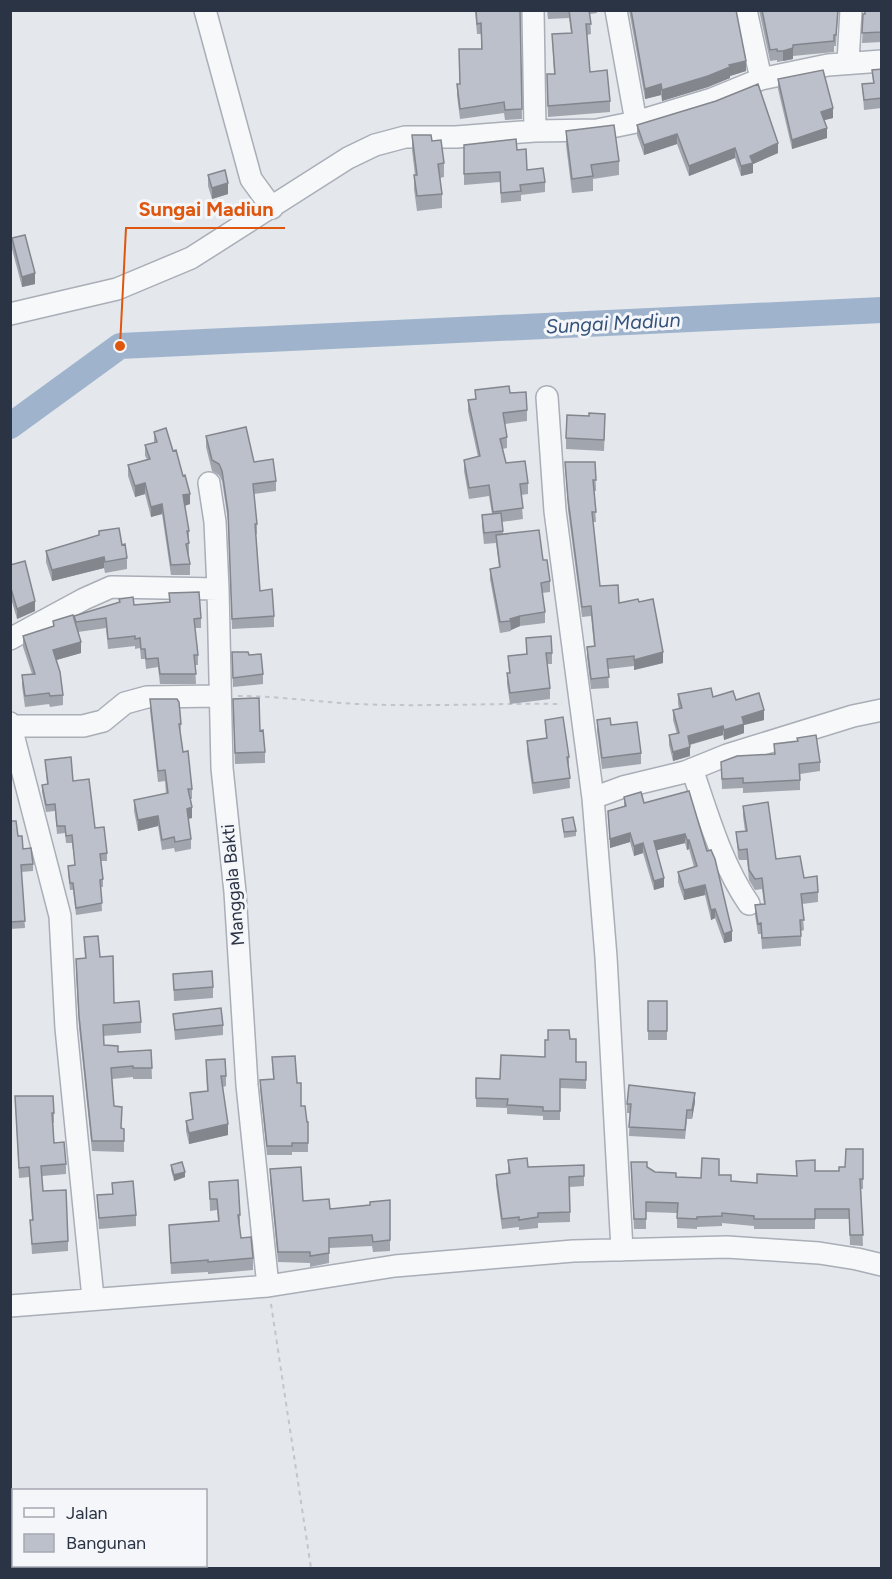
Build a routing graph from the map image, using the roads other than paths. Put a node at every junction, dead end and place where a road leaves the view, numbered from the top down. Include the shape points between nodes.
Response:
1 (205, 10) edge
2 (534, 10) edge
3 (616, 10) edge
4 (746, 10) edge
5 (851, 10) edge
6 (848, 62) junction
7 (882, 62) edge
8 (761, 79) junction
9 (636, 122) junction
10 (535, 131) junction
11 (272, 208) junction
12 (10, 314) edge
13 (547, 397) dead end
14 (209, 483) dead end
15 (218, 589) junction
16 (10, 639) edge
17 (220, 696) junction
18 (882, 710) edge
19 (11, 725) edge
20 (692, 769) junction
21 (593, 798) junction
22 (749, 904) dead end
23 (622, 1250) junction
24 (882, 1265) edge
25 (268, 1286) junction
26 (93, 1298) junction
27 (10, 1306) edge

1 - 11 street via 251,178
2 - 10 street
3 - 9 street
4 - 8 street
5 - 6 street
6 - 7 street
6 - 8 street
8 - 9 street
9 - 10 street via 597,130
10 - 11 street via 405,137 375,145
11 - 12 street via 191,258 117,289
13 - 21 street via 555,511
14 - 15 street, Manggala Bakti
15 - 16 street via 111,587
15 - 17 street, Manggala Bakti
17 - 19 street via 147,697 125,703 103,721 83,726
17 - 25 street, Manggala Bakti via 247,1085
18 - 20 street via 801,732
19 - 26 street via 60,916 66,1028
20 - 21 street
20 - 22 street via 714,833 737,887
21 - 23 street
23 - 24 street via 727,1247 819,1253
23 - 25 street via 395,1266
25 - 26 street
26 - 27 street

